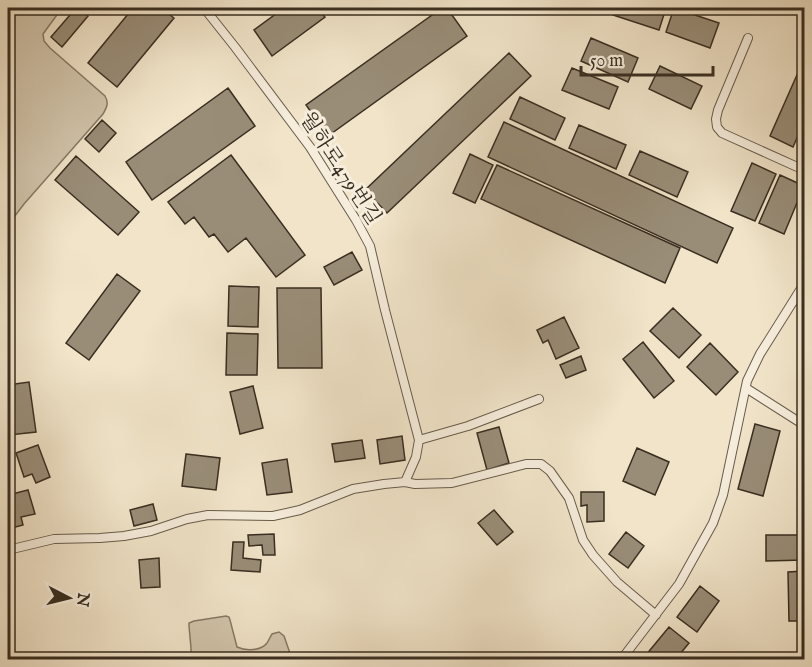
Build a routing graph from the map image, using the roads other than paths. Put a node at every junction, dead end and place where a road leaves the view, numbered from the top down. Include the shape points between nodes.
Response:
1 (204, 8) edge
2 (748, 38) dead end
3 (804, 170) edge
4 (804, 284) edge
5 (746, 388) junction
6 (539, 399) dead end
7 (804, 425) edge
8 (419, 440) junction
9 (405, 482) junction
10 (8, 550) edge
11 (657, 615) junction
12 (621, 660) edge

1 - 8 lane, 월하로479번길 via 309,147 370,246
2 - 3 lane via 718,110 717,127 734,139
4 - 5 lane via 760,354
5 - 7 lane
5 - 11 lane via 714,523
6 - 8 lane
8 - 9 lane
9 - 10 lane via 353,489 273,516 208,515 124,536 54,539
9 - 11 lane via 452,483 526,464 541,464 569,498 583,540 593,555 617,582
11 - 12 lane

